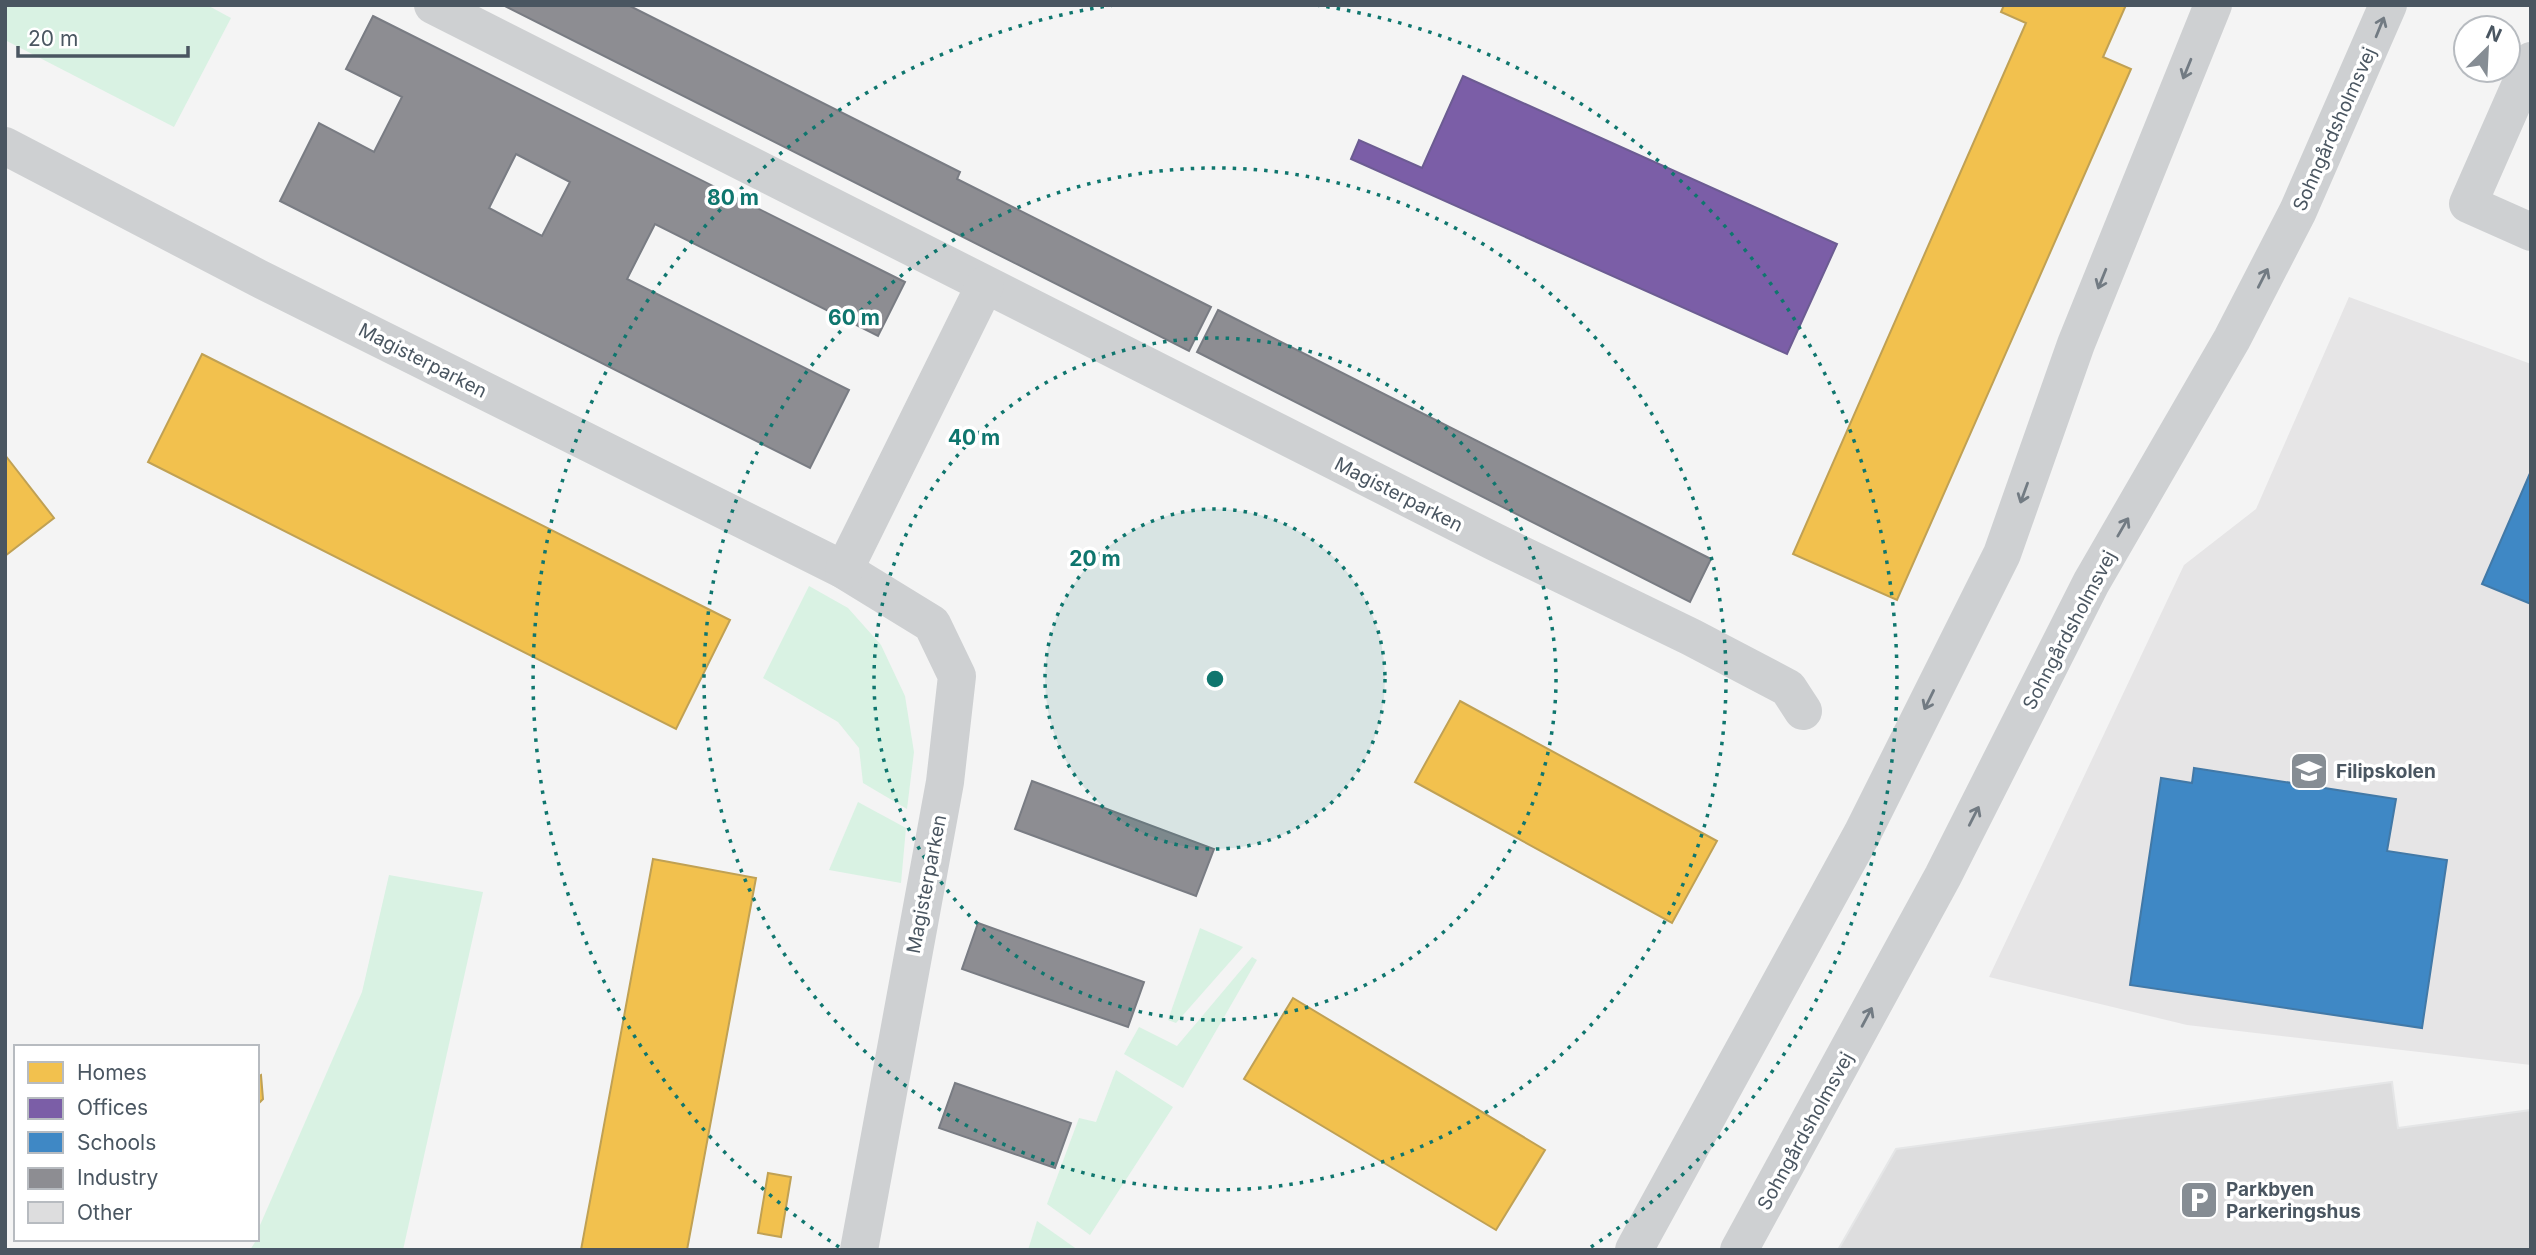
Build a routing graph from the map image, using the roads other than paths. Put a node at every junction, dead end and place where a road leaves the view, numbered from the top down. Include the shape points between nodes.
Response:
1 (433, 5) edge
2 (2213, 5) edge
3 (2388, 5) edge
4 (2531, 61) edge
5 (5, 146) edge
6 (2531, 232) edge
7 (985, 285) junction
8 (844, 570) junction
9 (1803, 711) dead end
10 (859, 1250) edge
11 (1634, 1250) edge
12 (1739, 1250) edge

1 - 7 street, Magisterparken
2 -> 11 street via 2076,344 2002,554 1862,834
12 -> 3 street, Sohngårdsholmsvej via 1944,876 2091,583 2232,339 2298,211
4 - 6 street via 2468,204
5 - 8 street, Magisterparken
7 - 8 street
7 - 9 street, Magisterparken via 1788,688
8 - 10 street, Magisterparken via 932,624 957,676 945,782

